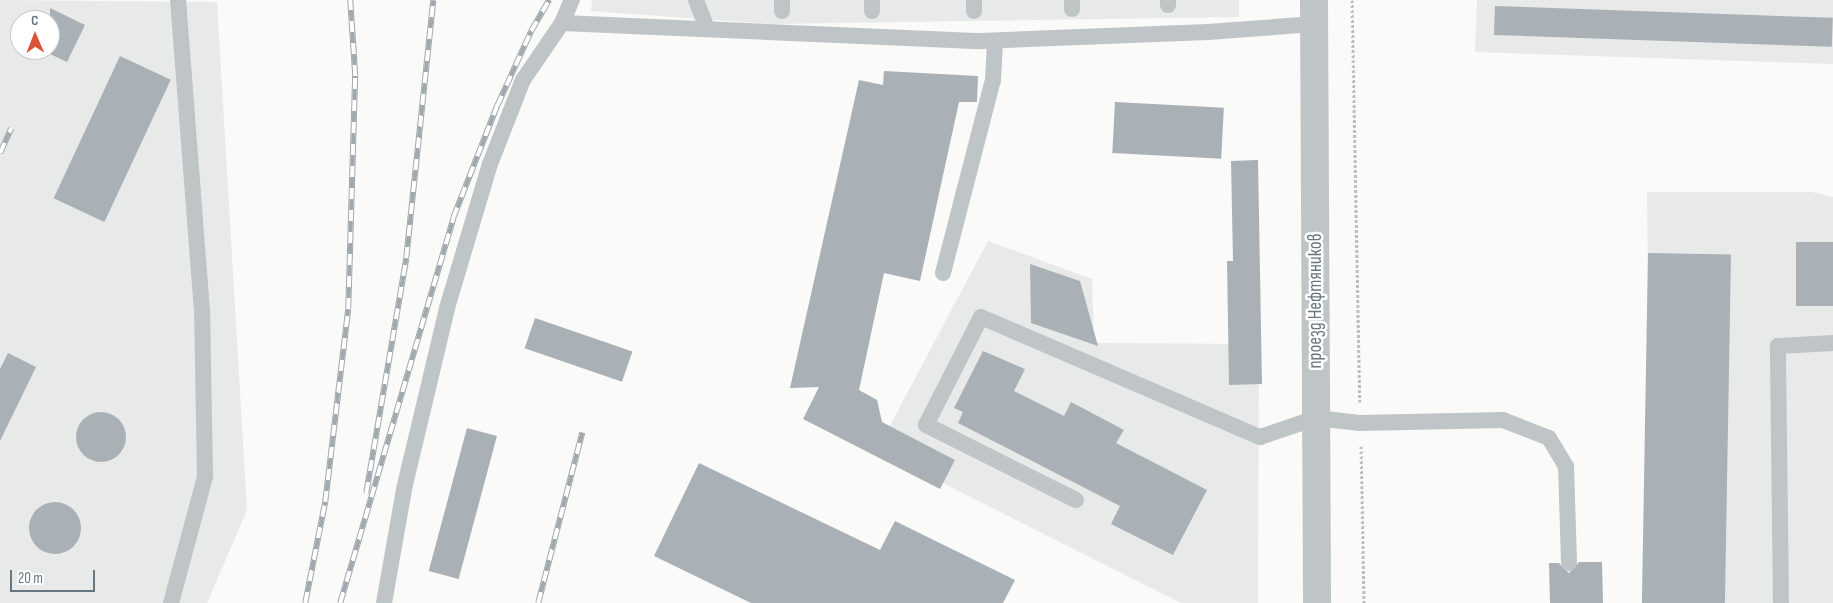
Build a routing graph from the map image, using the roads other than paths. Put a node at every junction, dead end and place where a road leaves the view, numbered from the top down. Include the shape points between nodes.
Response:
1 (178, 0) edge
2 (572, 0) edge
3 (696, 0) edge
4 (1314, 12) edge
5 (562, 22) junction
6 (707, 29) junction
7 (995, 41) junction
8 (943, 273) dead end
9 (1833, 343) edge
10 (1316, 418) junction
11 (1076, 500) dead end
12 (1569, 563) dead end
13 (171, 603) edge
14 (384, 603) edge
15 (1317, 603) edge
16 (1780, 603) edge

1 - 13 lane via 202,311 205,478
2 - 5 lane
3 - 6 lane
4 - 7 lane
4 - 10 street, проезд Нефтяников
5 - 6 lane
5 - 14 lane via 523,80 490,164 447,308 404,489
6 - 7 lane
7 - 8 lane via 994,80
9 - 16 lane via 1778,346
10 - 11 lane via 1260,437 981,317 926,425
10 - 12 lane via 1360,423 1503,420 1549,438 1566,466
10 - 15 street, проезд Нефтяников

